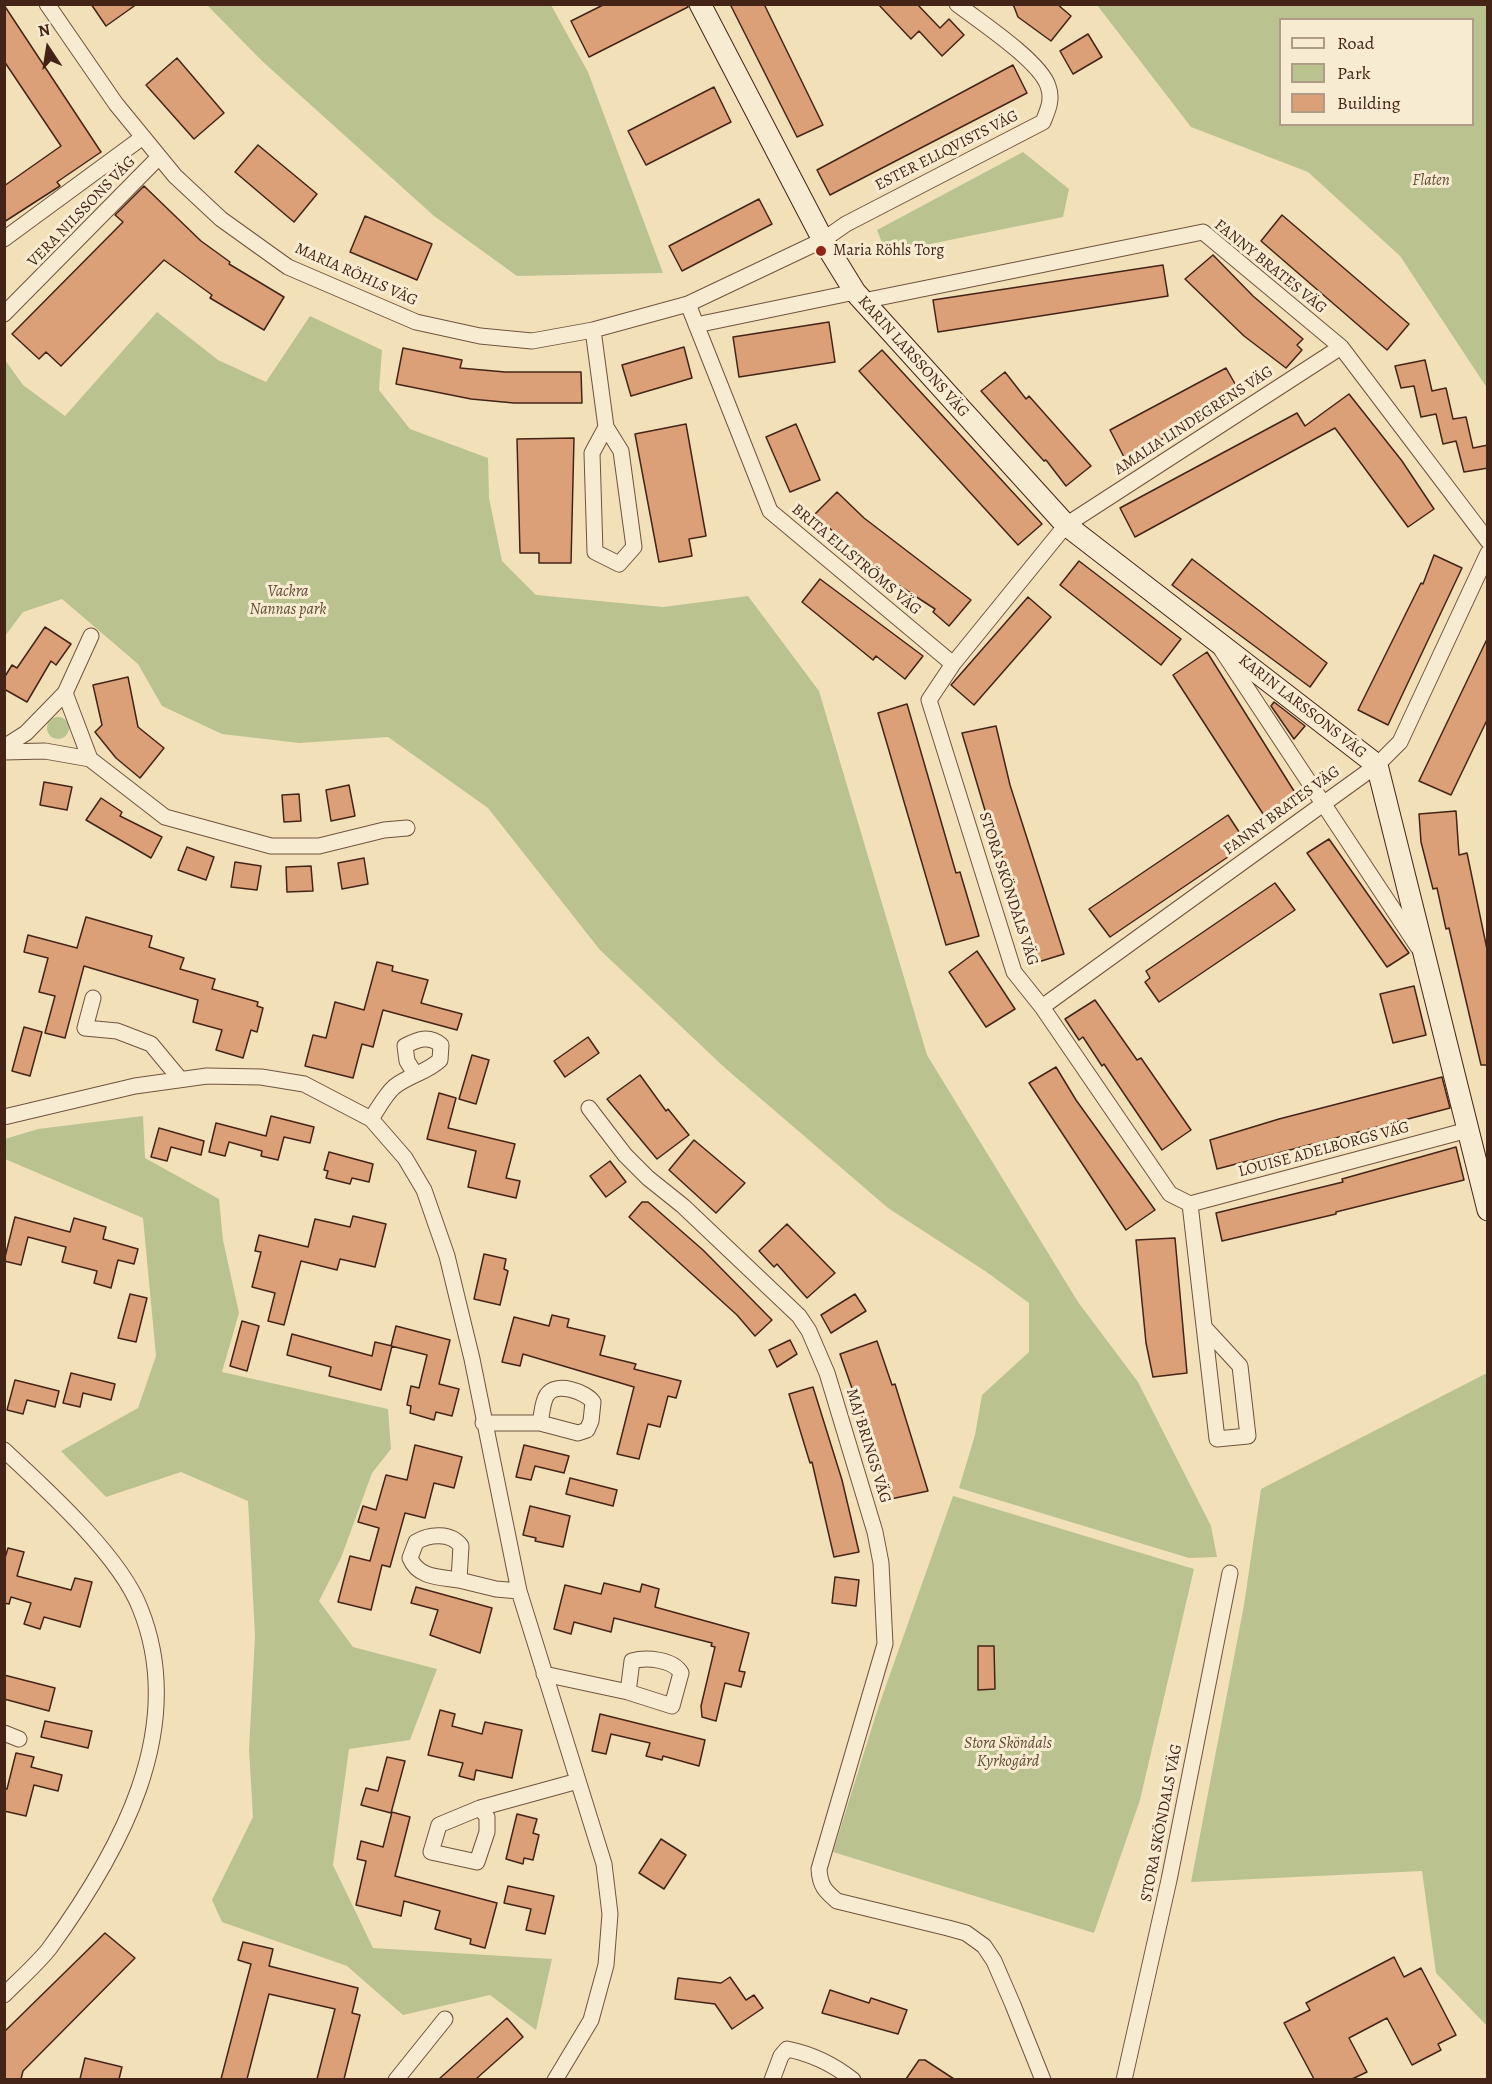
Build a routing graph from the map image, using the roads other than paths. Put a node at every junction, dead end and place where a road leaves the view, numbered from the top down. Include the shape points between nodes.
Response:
1 (47, 4) edge
2 (700, 4) edge
3 (957, 4) edge
4 (143, 137) junction
5 (159, 158) junction
6 (4, 239) edge
7 (824, 240) junction
8 (859, 297) junction
9 (688, 304) junction
10 (4, 314) edge
11 (696, 325) junction
12 (593, 330) junction
13 (1341, 347) junction
14 (606, 428) junction
15 (1066, 525) junction
16 (1488, 540) edge
17 (1488, 553) edge
18 (92, 636) dead end
19 (1214, 639) junction
20 (953, 664) junction
21 (65, 693) junction
22 (4, 750) edge
23 (90, 759) junction
24 (1377, 765) junction
25 (1322, 805) junction
26 (406, 828) dead end
27 (1424, 956) junction
28 (93, 998) dead end
29 (1042, 1007) junction
30 (415, 1074) dead end
31 (180, 1079) junction
32 (588, 1108) dead end
33 (4, 1117) edge
34 (370, 1119) junction
35 (1468, 1130) junction
36 (1190, 1204) junction
37 (1488, 1210) edge
38 (1204, 1328) junction
39 (483, 1423) junction
40 (540, 1423) dead end
41 (4, 1450) edge
42 (1230, 1573) dead end
43 (459, 1580) dead end
44 (519, 1591) junction
45 (544, 1674) junction
46 (628, 1692) dead end
47 (4, 1733) edge
48 (19, 1739) dead end
49 (578, 1781) junction
50 (480, 1808) dead end
51 (4, 1995) edge
52 (445, 2019) dead end
53 (396, 2079) edge
54 (555, 2079) edge
55 (772, 2079) edge
56 (853, 2079) edge
57 (1043, 2079) edge
58 (1124, 2079) edge

1 - 4 street, MARIA RÖHLS VÄG
2 - 7 street, KARIN LARSSONS VÄG
3 - 7 street, ESTER ELLQVISTS VÄG via 1017,49 1048,85 1050,105 1043,122 846,224
4 - 5 street, MARIA RÖHLS VÄG
4 - 6 street, VERA NILSSONS VÄG
5 - 10 street, VERA NILSSONS VÄG
5 - 12 street, MARIA RÖHLS VÄG via 221,219 288,267 416,322 480,336 532,341
7 - 8 street, KARIN LARSSONS VÄG
7 - 9 street
8 - 11 street
8 - 13 street, FANNY BRATES VÄG via 1203,232
8 - 15 street, KARIN LARSSONS VÄG
9 - 11 street, BRITA ELLSTRÖMS VÄG
9 - 12 street, MARIA RÖHLS VÄG
11 - 20 street, BRITA ELLSTRÖMS VÄG via 770,511
12 - 14 street
13 - 15 street, AMALIA LINDEGRENS VÄG
13 - 16 street, FANNY BRATES VÄG
14 - 14 street via 621,451 634,547 619,564 595,552 592,453
15 - 19 street, KARIN LARSSONS VÄG
15 - 20 street, STORA SKÖNDALS VÄG
17 - 24 street, FANNY BRATES VÄG via 1400,742
18 - 21 street
19 - 24 street, KARIN LARSSONS VÄG
19 - 25 street, KARIN LARSSONS VÄG
20 - 29 street, STORA SKÖNDALS VÄG via 928,700 1014,972
21 - 22 street
21 - 23 street
22 - 23 street via 45,751
23 - 26 street via 165,817 271,846 319,846
24 - 25 street, FANNY BRATES VÄG
24 - 27 street, KARIN LARSSONS VÄG
25 - 27 street, KARIN LARSSONS VÄG
25 - 29 street, FANNY BRATES VÄG
27 - 35 street, KARIN LARSSONS VÄG
28 - 31 street via 85,1028 117,1031 151,1044
29 - 36 street, STORA SKÖNDALS VÄG via 1170,1194
30 - 34 street via 393,1088
31 - 33 street
31 - 34 street via 230,1075 304,1084
32 - 57 street, MAJ BRINGS VÄG via 624,1155 799,1316 827,1373 864,1492 881,1563 885,1644 819,1869 824,1890 837,1901 966,1933 984,1946 994,1961
34 - 39 street via 405,1158 424,1190 436,1222 472,1359
35 - 36 street, LOUISE ADELBORGS VÄG
35 - 37 street, KARIN LARSSONS VÄG
36 - 38 street
38 - 38 street via 1240,1366 1248,1436 1217,1439
39 - 40 street
39 - 44 street
41 - 51 street via 89,1534 140,1606 151,1642 158,1701 150,1753 134,1804 102,1866 48,1950
42 - 58 street, STORA SKÖNDALS VÄG via 1169,1880
43 - 44 street
44 - 45 street
45 - 46 street
45 - 49 street
47 - 48 street
49 - 50 street
49 - 54 street via 604,1864 610,1914 606,1965 591,2020
52 - 53 street
55 - 56 street via 787,2049 810,2054

